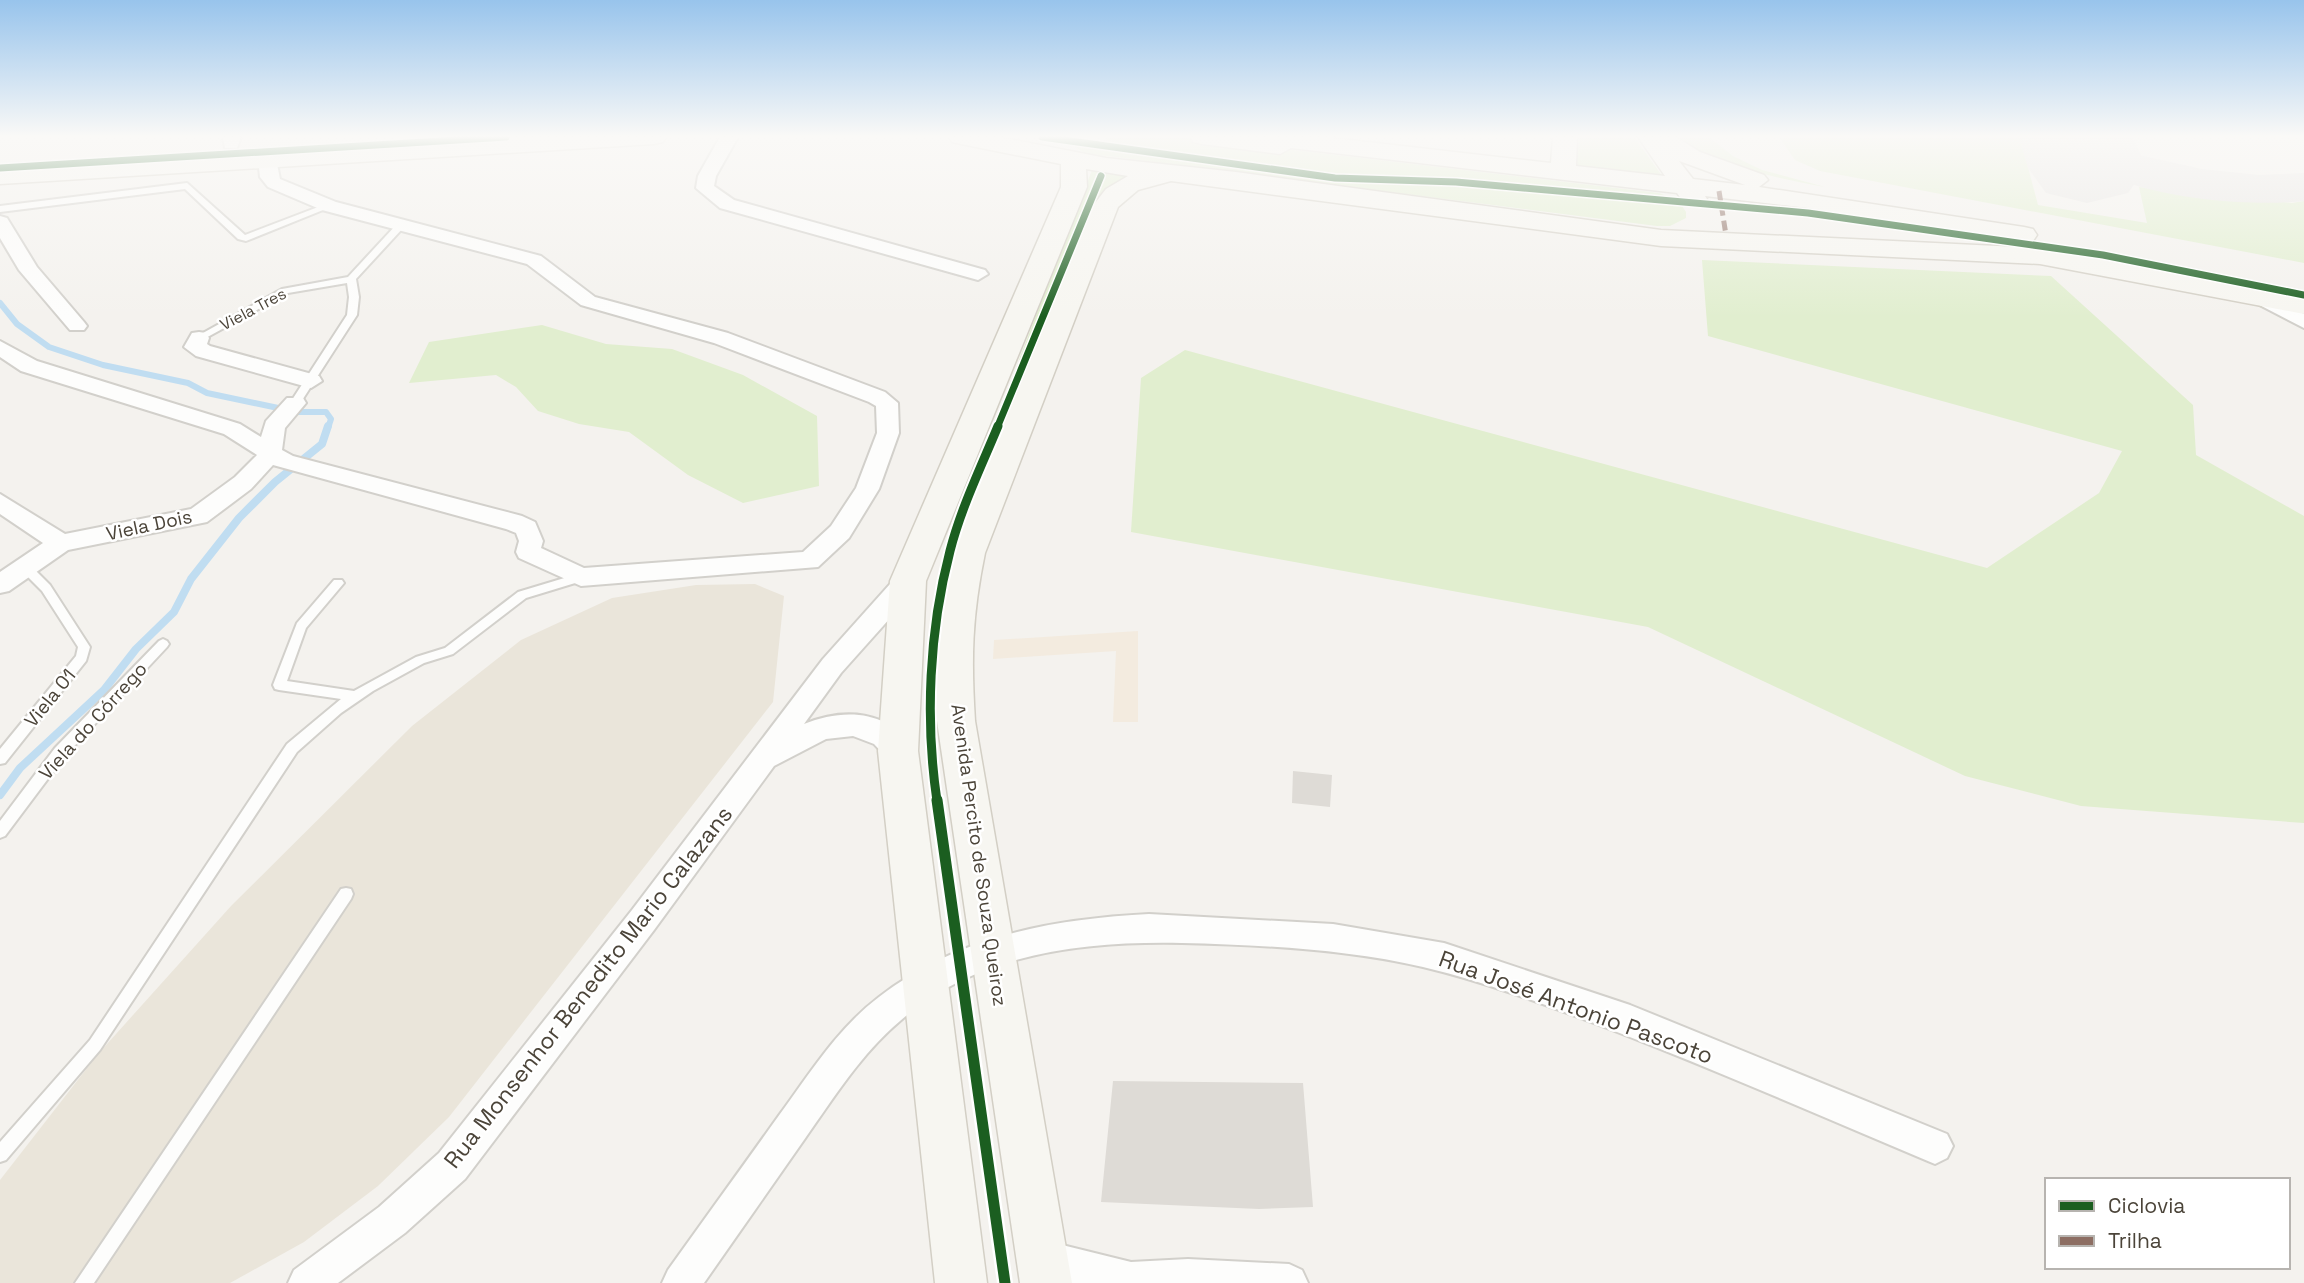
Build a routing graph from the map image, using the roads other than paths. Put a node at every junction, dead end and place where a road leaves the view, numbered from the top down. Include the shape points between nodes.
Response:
1 (1691, 196) edge
2 (99, 197) edge
3 (199, 197) edge
4 (307, 197) edge
5 (714, 197) edge
6 (1044, 197) edge
7 (1114, 197) edge
8 (1357, 197) edge
9 (1717, 197) edge
10 (1832, 197) edge
11 (329, 206) junction
12 (1425, 206) junction
13 (0, 209) edge
14 (1923, 216) junction
15 (0, 222) edge
16 (400, 226) junction
17 (978, 274) dead end
18 (351, 279) junction
19 (2304, 287) edge
20 (2303, 315) edge
21 (77, 326) dead end
22 (199, 338) joint
23 (0, 347) edge
24 (311, 381) junction
25 (295, 403) joint
26 (277, 459) junction
27 (0, 502) edge
28 (61, 543) junction
29 (25, 567) junction
30 (581, 577) junction
31 (908, 580) junction
32 (338, 583) dead end
33 (0, 584) edge
34 (163, 644) dead end
35 (355, 696) junction
36 (898, 751) junction
37 (0, 759) edge
38 (761, 761) junction
39 (0, 832) edge
40 (346, 894) dead end
41 (1004, 933) junction
42 (927, 982) junction
43 (1935, 1146) dead end
44 (0, 1154) edge
45 (1044, 1271) edge
46 (1191, 1281) edge
47 (1129, 1282) edge
48 (1265, 1282) edge
49 (84, 1283) edge
50 (307, 1283) edge
51 (681, 1283) edge
52 (961, 1283) edge

1 - 12 main road via 1700,214 1696,222 1663,231
2 - 13 lane
3 - 11 lane via 246,238
4 - 11 street
5 - 17 street
6 - 31 main road
7 - 41 main road, Avenida Percito de Souza Queiroz via 1105,207 968,553 956,604 956,722
8 - 12 main road
9 - 14 main road via 1808,200
10 - 14 main road
11 - 16 street
12 - 20 main road via 1661,238 2040,256 2099,267 2155,287 2195,285 2255,295
14 - 19 main road
15 - 21 street via 29,270
16 - 18 lane
16 - 30 street via 534,260 553,271 568,290 588,300 721,338 887,403 887,433 867,489 839,532 808,561
18 - 22 lane, Viela Tres via 285,291
18 - 24 lane via 352,315
22 - 24 street via 195,347 203,351
23 - 26 street via 42,371 232,429
24 - 25 lane
25 - 26 street via 274,426
26 - 28 street, Viela Dois via 198,516
26 - 30 street via 513,522 526,528 531,541 528,552
27 - 28 street
28 - 29 street
29 - 33 street
29 - 37 lane, Viela 01 via 46,588 84,647 82,657
30 - 35 lane via 522,595 449,651 420,660
31 - 36 main road
31 - 38 street, Rua Monsenhor Benedito Mario Calazans via 832,666
32 - 35 lane via 301,626 279,685
34 - 39 lane, Viela do Córrego via 60,752
35 - 44 lane via 292,748 95,1045
36 - 38 street, Rua Monsenhor Benedito Mario Calazans via 876,729 836,724 803,736
36 - 42 main road
38 - 50 street, Rua Monsenhor Benedito Mario Calazans via 452,1166 392,1220
40 - 49 lane
41 - 42 street, Rua José Antonio Pascoto
41 - 43 street, Rua José Antonio Pascoto via 1200,928 1354,940 1443,958 1615,1016
41 - 45 main road, Avenida Percito de Souza Queiroz
42 - 51 street, Rua José Antonio Pascoto via 868,1025 846,1051
42 - 52 main road
45 - 47 street
46 - 47 street
46 - 48 street

